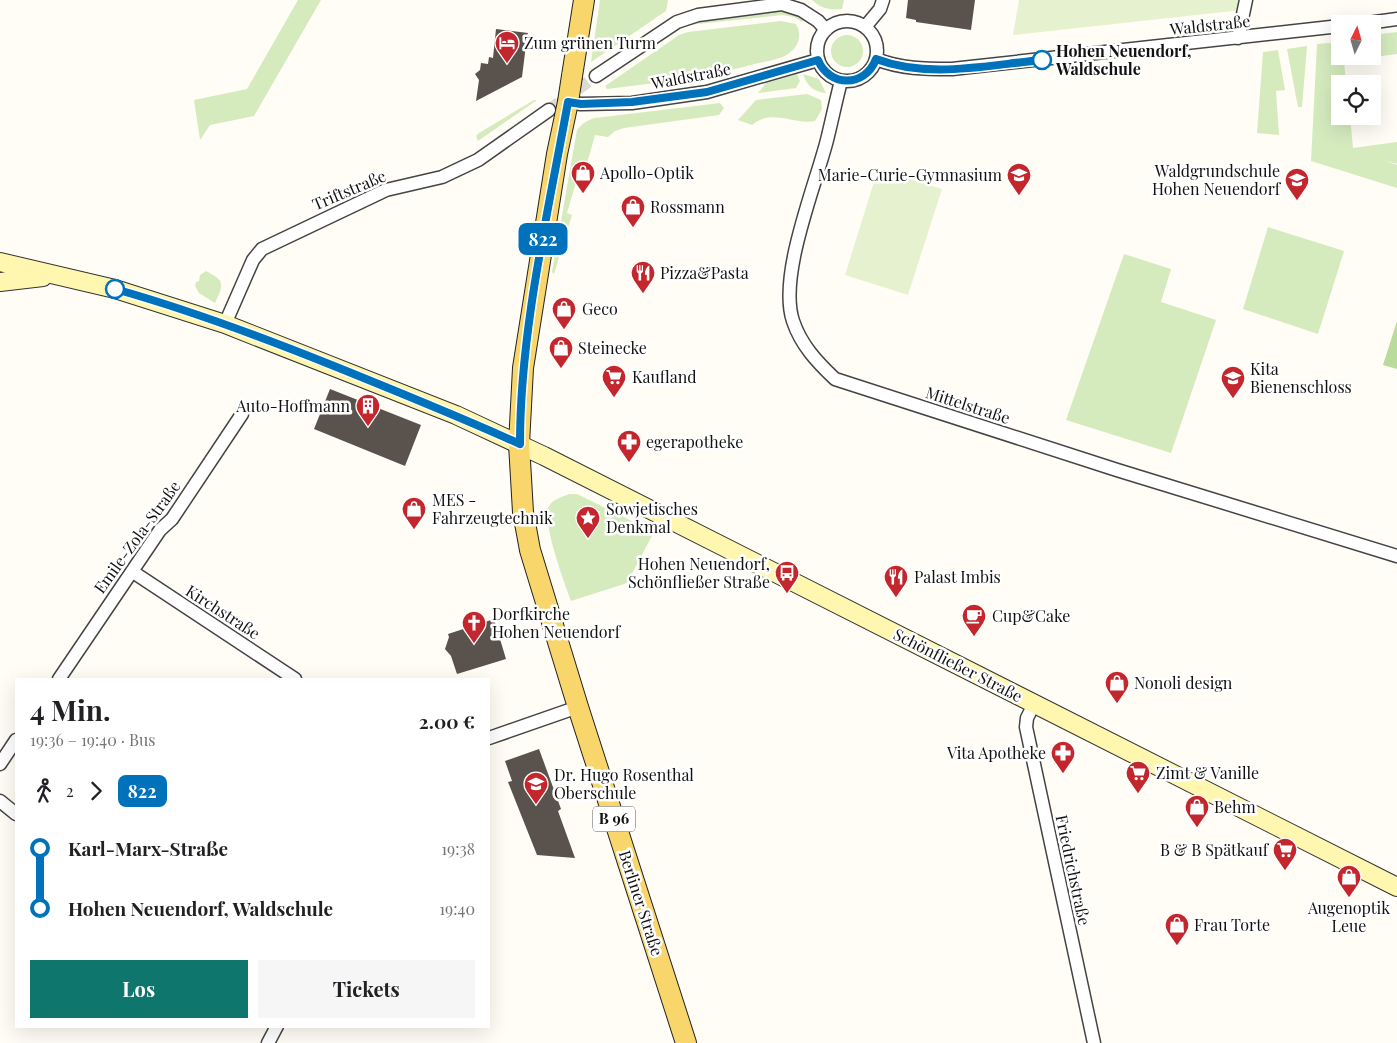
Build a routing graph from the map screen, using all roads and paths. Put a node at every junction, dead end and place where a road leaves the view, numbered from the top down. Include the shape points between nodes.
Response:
1 (584, 0) edge
2 (883, 0) edge
3 (1246, 0) edge
4 (1397, 20) edge
5 (1381, 22) edge
6 (865, 27) junction
7 (1331, 27) edge
8 (826, 30) junction
9 (1238, 38) junction
10 (876, 59) junction
11 (818, 60) junction
12 (596, 76) tunnel mouth
13 (841, 80) junction
14 (566, 108) junction
15 (0, 262) edge
16 (59, 276) junction
17 (0, 282) edge
18 (225, 324) junction
19 (242, 414) dead end
20 (520, 444) junction
21 (1397, 556) edge
22 (133, 572) junction
23 (60, 678) edge
24 (293, 678) edge
25 (1034, 704) junction
26 (578, 707) junction
27 (490, 738) edge
28 (15, 742) edge
29 (0, 764) edge
30 (0, 801) edge
31 (15, 813) edge
32 (1397, 887) edge
33 (276, 1028) edge
34 (268, 1043) edge
35 (686, 1043) edge
36 (1094, 1043) edge

1 - 14 main road, B 96, bridge
2 - 6 street
3 - 9 street
4 - 5 street
6 - 8 street via 854,22 842,22
6 - 10 street via 875,42
7 - 9 street, Waldstraße
8 - 11 street via 818,41
8 - 12 street via 801,10 782,4 698,15 678,22
9 - 10 street, Waldstraße via 952,69 915,69 893,66
10 - 13 street via 860,78
11 - 13 street via 826,73
11 - 14 street, Waldstraße via 707,92
13 - 21 street, Mittelstraße via 828,139 791,268 790,292 792,320 802,343 835,379
14 - 18 street, Triftstraße via 478,160 442,177 386,190 262,249 253,260
14 - 20 main road, B 96 via 529,327 521,394
15 - 16 main road, Schönfließer Straße
16 - 17 main road
16 - 18 main road, Schönfließer Straße via 134,294
18 - 20 main road, Schönfließer Straße via 437,407
19 - 22 street, Emile-Zola-Straße
20 - 25 main road, Schönfließer Straße
20 - 26 main road, Berliner Straße / B 96 via 527,538
22 - 23 street, Emile-Zola-Straße
22 - 24 street, Kirchstraße
25 - 32 main road, Schönfließer Straße
25 - 36 street, Friedrichstraße via 1026,727
26 - 27 street
26 - 35 main road, Berliner Straße / B 96
28 - 29 street
30 - 31 street
33 - 34 street

